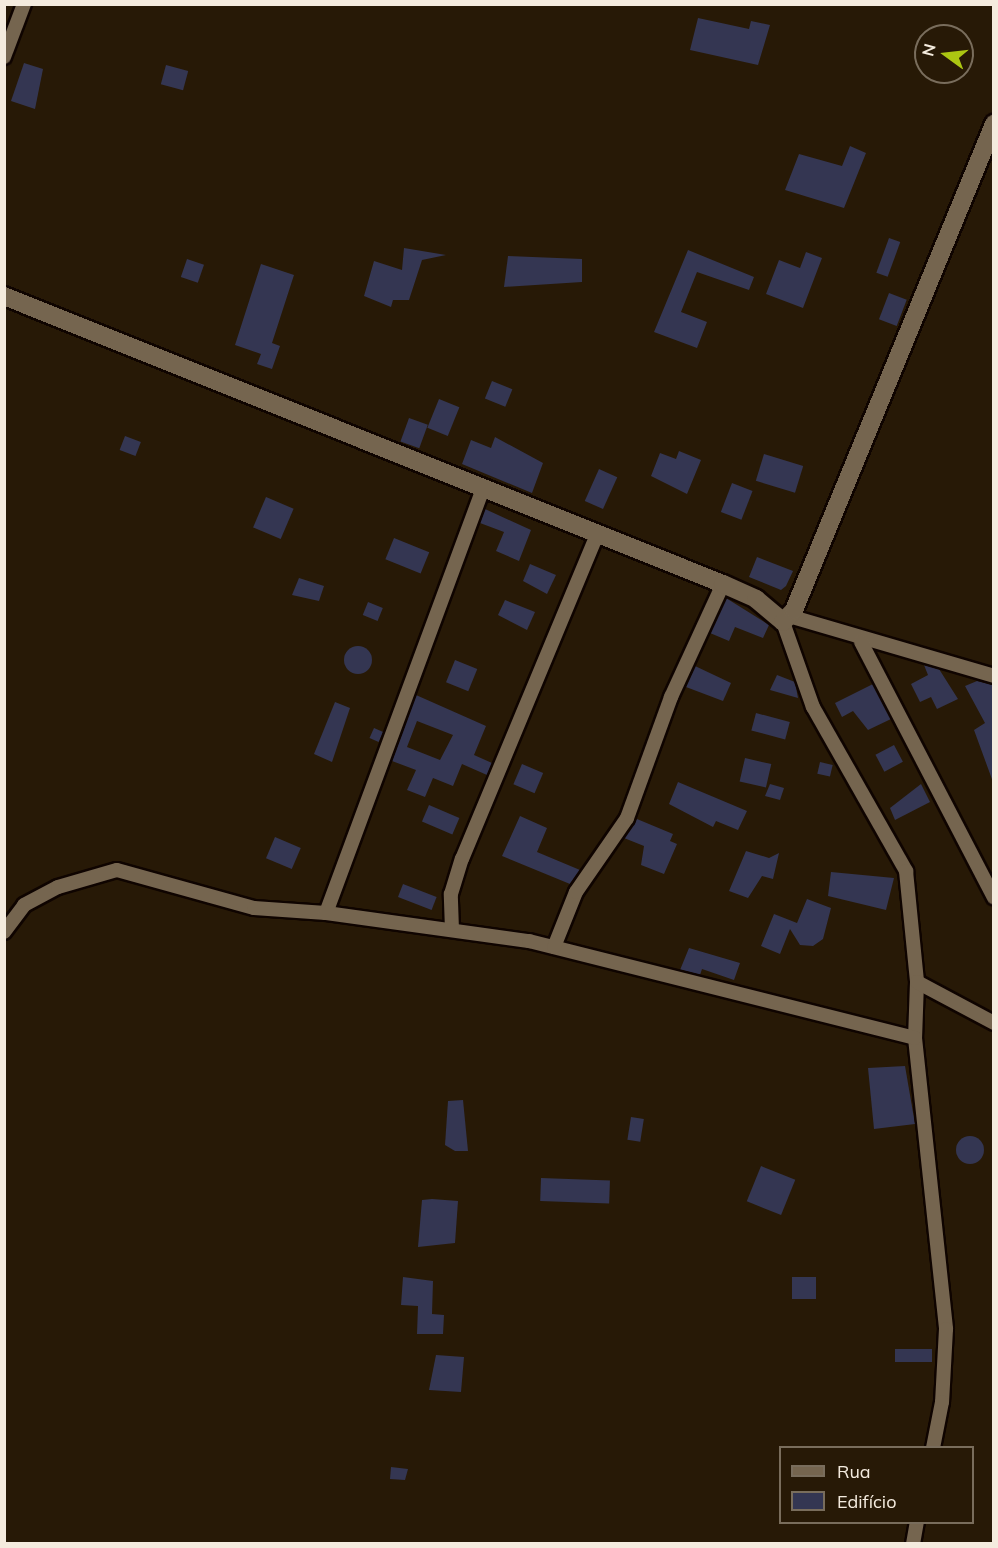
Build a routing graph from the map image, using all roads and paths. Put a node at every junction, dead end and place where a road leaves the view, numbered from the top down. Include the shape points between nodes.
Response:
1 (24, 4) edge
2 (4, 57) edge
3 (993, 124) edge
4 (4, 296) edge
5 (483, 488) junction
6 (597, 534) junction
7 (723, 584) junction
8 (786, 619) junction
9 (861, 642) junction
10 (993, 676) edge
11 (993, 898) edge
12 (326, 913) junction
13 (452, 930) junction
14 (4, 932) edge
15 (554, 947) junction
16 (917, 982) junction
17 (993, 1023) edge
18 (915, 1038) junction
19 (933, 1446) edge
20 (917, 1524) edge
21 (913, 1544) edge

1 - 2 street
3 - 8 street
4 - 5 street
5 - 6 street
5 - 12 street
6 - 7 street
6 - 13 street via 462,859 451,894
7 - 8 street
7 - 15 street via 671,697 627,818 576,892
8 - 9 street
8 - 16 street via 813,707 906,871
9 - 10 street
9 - 11 street
12 - 13 street
12 - 14 street via 254,908 117,870 78,879 33,900
13 - 15 street
15 - 18 street
16 - 17 street
16 - 18 street
18 - 19 street via 946,1329 942,1402
20 - 21 street

